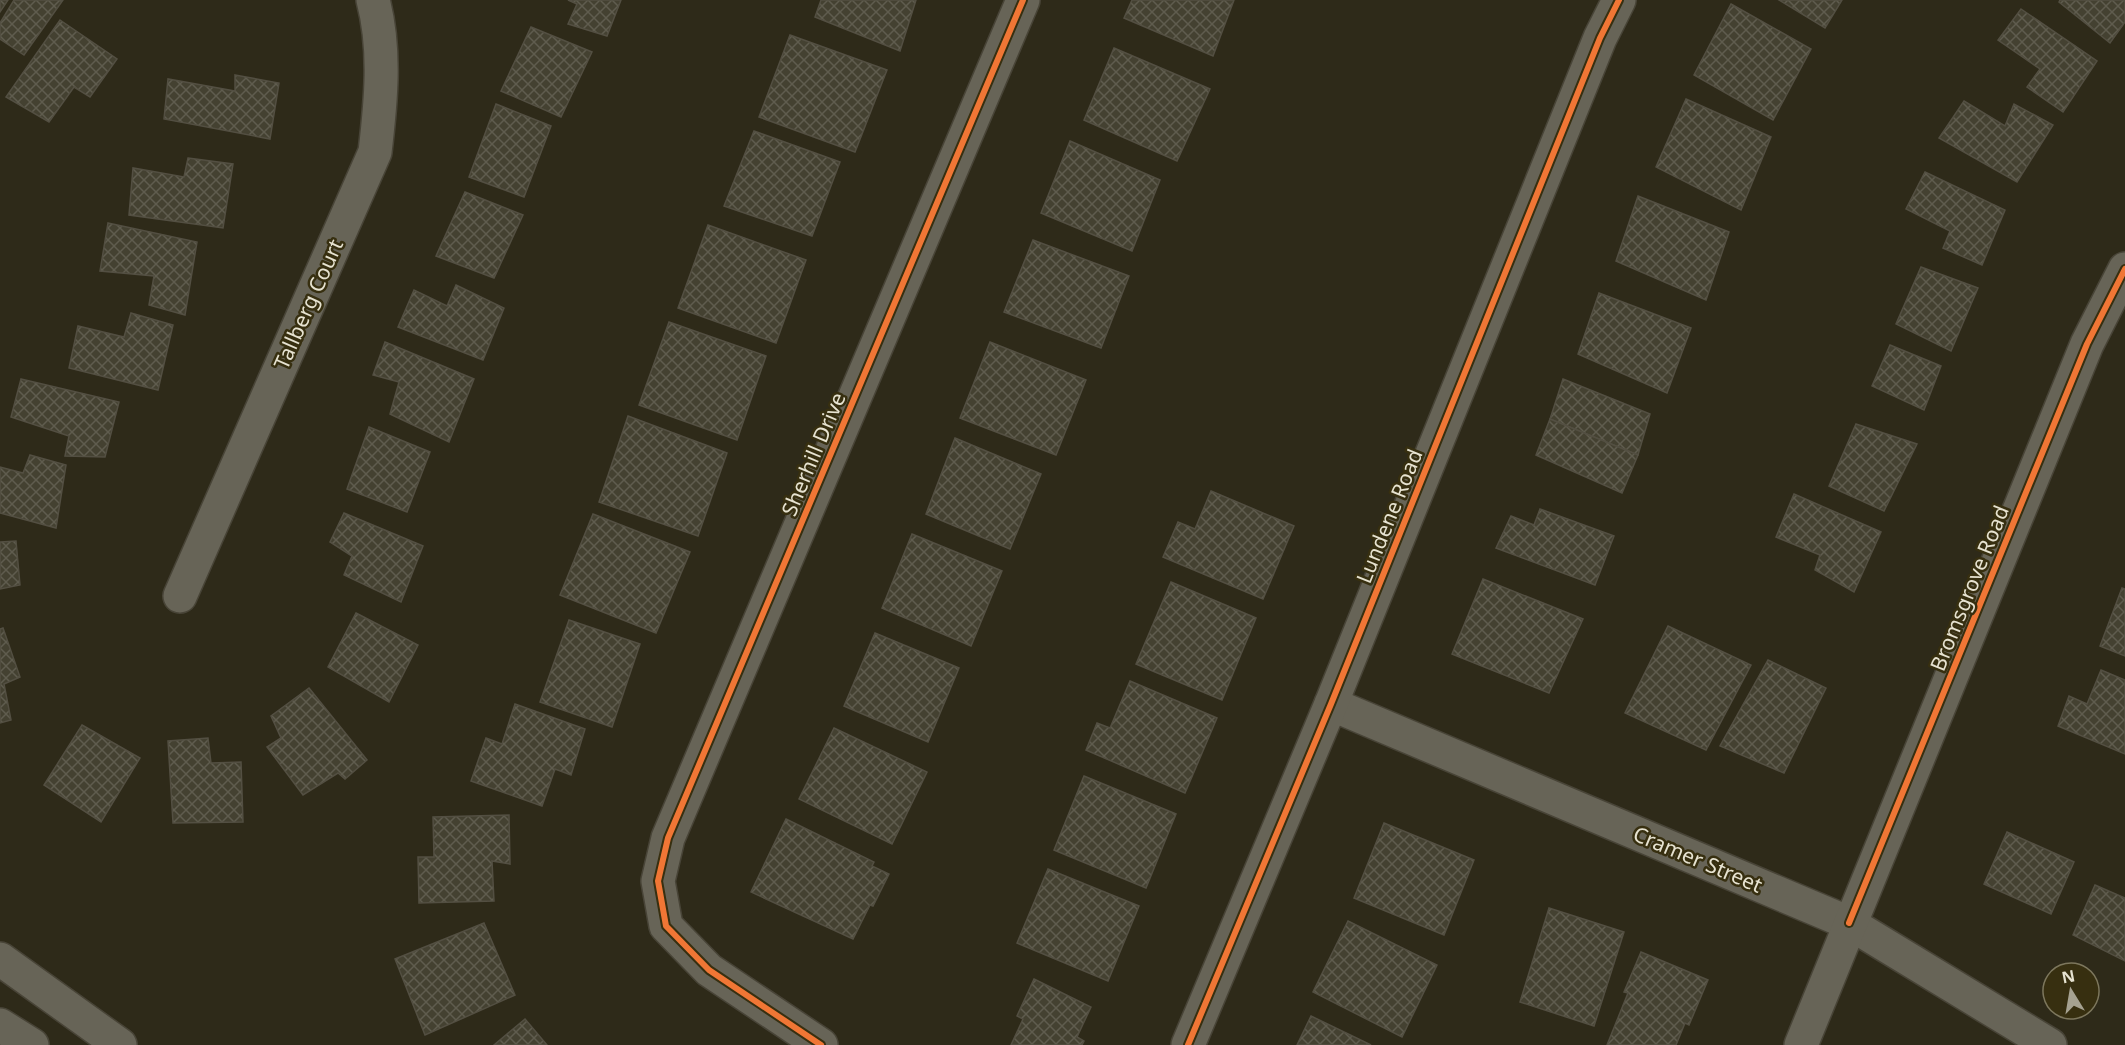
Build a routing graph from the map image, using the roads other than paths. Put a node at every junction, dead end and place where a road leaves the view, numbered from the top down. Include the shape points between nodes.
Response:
1 (373, 0) edge
2 (1023, 0) edge
3 (1619, 0) edge
4 (2125, 269) edge
5 (180, 596) dead end
6 (1331, 704) junction
7 (1850, 923) junction
8 (0, 959) edge
9 (0, 1025) edge
10 (32, 1045) edge
11 (120, 1045) edge
12 (821, 1045) edge
13 (1188, 1045) edge
14 (1801, 1045) edge
15 (2050, 1045) edge

1 - 5 street, Tallberg Court via 382,79 375,152
2 - 12 street, Sherhill Drive via 668,838 658,881 666,926 709,970
3 - 6 street, Lundene Road via 1600,38
4 - 7 street, Bromsgrove Road via 2087,344
6 - 7 street, Cramer Street
6 - 13 street, Lundene Road
7 - 14 street, Bromsgrove Road
7 - 15 street, Cramer Street
8 - 11 street
9 - 10 street

